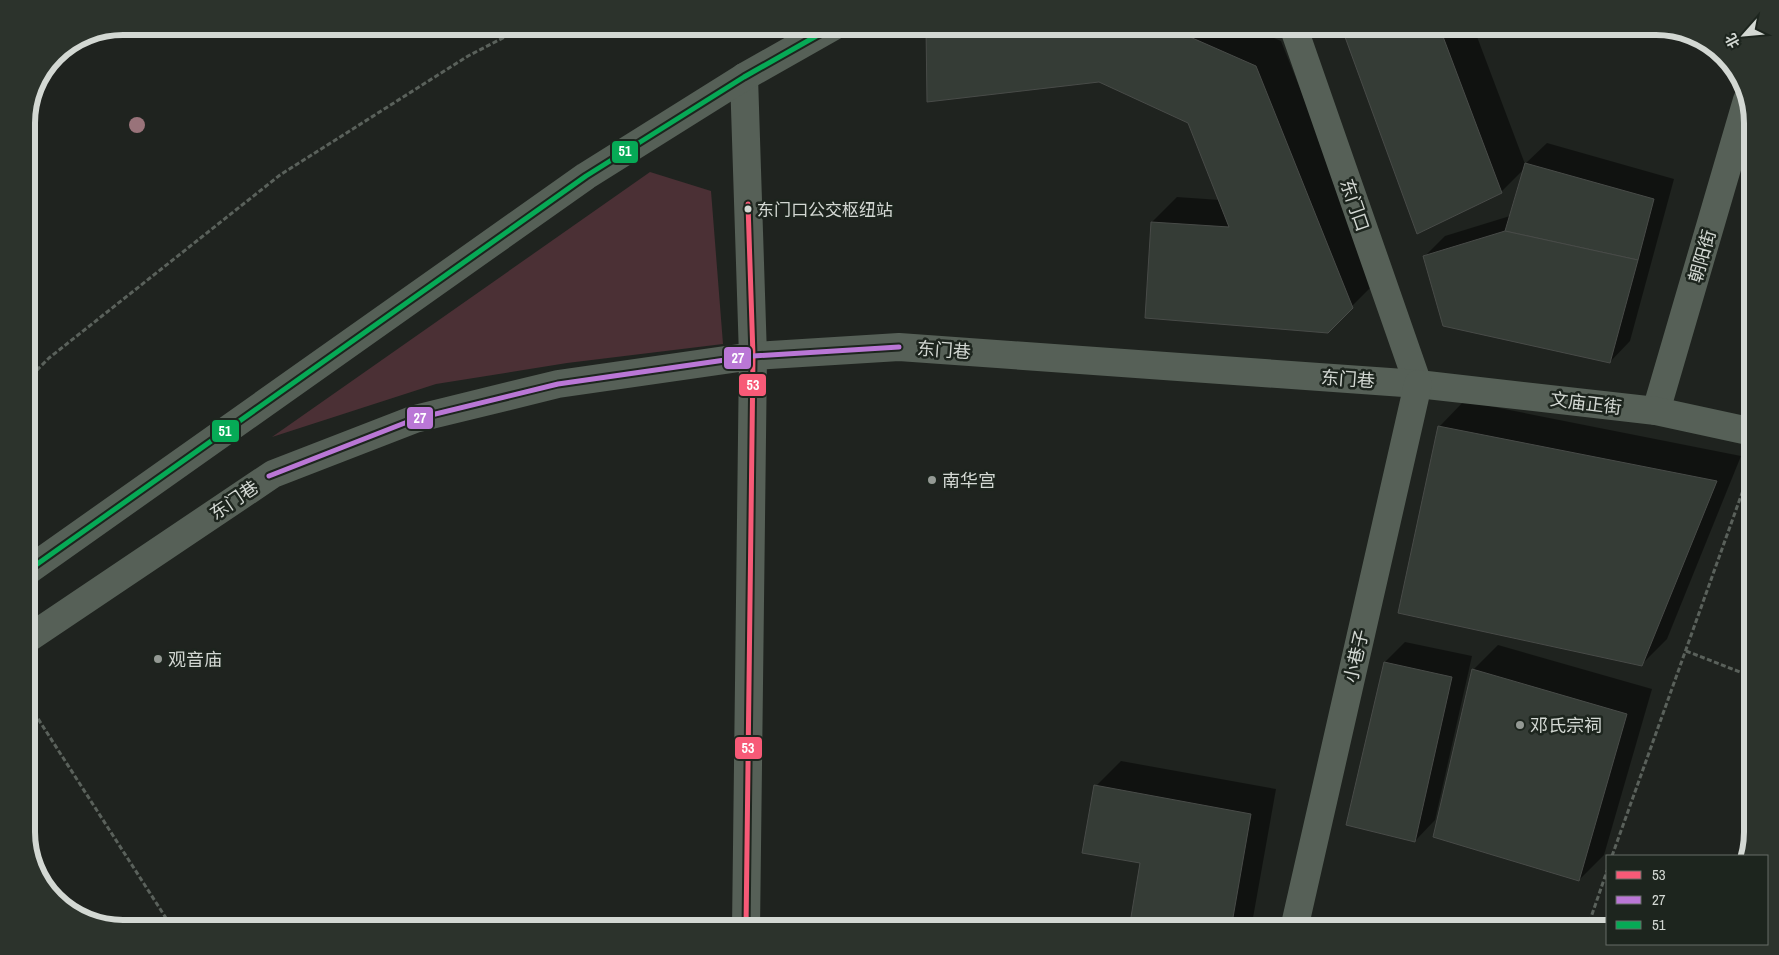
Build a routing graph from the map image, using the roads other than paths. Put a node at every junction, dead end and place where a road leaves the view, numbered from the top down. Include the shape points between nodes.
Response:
1 (818, 35) edge
2 (1296, 35) edge
3 (744, 77) junction
4 (1743, 113) edge
5 (753, 356) junction
6 (1418, 384) junction
7 (1656, 411) junction
8 (1744, 430) edge
9 (35, 566) edge
10 (35, 634) edge
11 (746, 920) edge
12 (1296, 920) edge

1 - 3 street
2 - 6 street, 东门口
3 - 5 street
3 - 9 street via 586,176
4 - 7 street, 朝阳街
5 - 6 street, 东门巷 via 899,347
5 - 10 street, 东门巷 via 558,384 415,419 273,474
5 - 11 street
6 - 7 street, 文庙正街
6 - 12 street, 小巷子
7 - 8 street, 文庙正街

